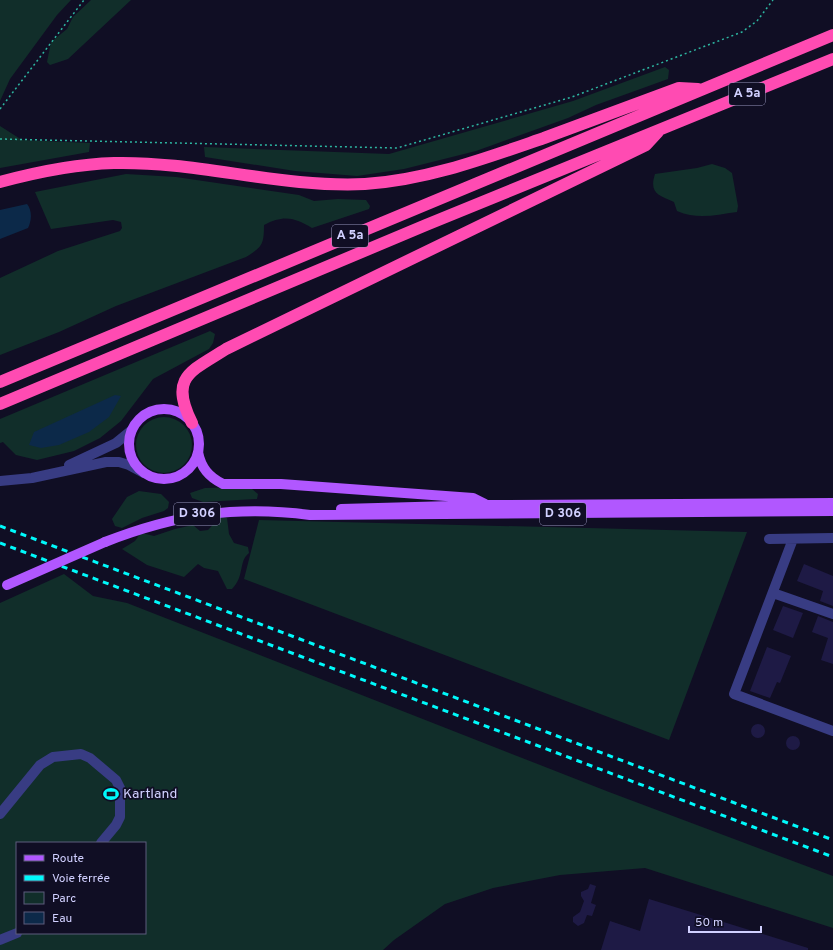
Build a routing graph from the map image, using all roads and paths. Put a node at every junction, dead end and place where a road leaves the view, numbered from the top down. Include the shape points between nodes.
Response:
1 (84, 0) edge
2 (773, 0) edge
3 (833, 35) edge
4 (833, 59) edge
5 (701, 89) junction
6 (0, 109) edge
7 (661, 129) junction
8 (0, 139) edge
9 (0, 182) edge
10 (0, 382) edge
11 (0, 404) edge
12 (192, 423) junction
13 (132, 430) junction
14 (198, 452) junction
15 (53, 473) junction
16 (144, 473) junction
17 (0, 481) edge
18 (833, 503) edge
19 (489, 505) junction
20 (833, 511) edge
21 (294, 513) junction
22 (833, 538) edge
23 (769, 539) dead end
24 (793, 539) junction
25 (4, 586) edge
26 (773, 594) junction
27 (833, 614) edge
28 (833, 731) edge
29 (0, 814) edge
30 (102, 842) edge
31 (16, 933) edge
32 (0, 940) edge

1 - 6 path
2 - 8 path via 757,21 742,32 572,97 397,148
3 - 5 highway, A 5a
4 - 7 highway, A 5a
5 - 9 highway via 679,88 487,158 434,173 365,184 325,184 114,163 40,172
5 - 10 highway, A 5a
7 - 11 highway, A 5a
7 - 12 highway via 646,145 226,350 196,368 182,385 185,410
12 - 13 main road via 185,416 164,409 140,418
12 - 14 main road via 199,441
13 - 15 street via 116,443
13 - 16 main road via 130,453 134,464
14 - 16 main road via 194,464 175,478 152,477
14 - 19 main road via 200,464 205,471 224,484 282,484 473,498
15 - 16 street via 106,462 119,462
15 - 17 street
18 - 19 main road, D 306
19 - 21 main road, D 306 via 310,510
20 - 21 main road, D 306 via 413,516
21 - 25 main road, D 306, bridge via 224,512 197,514 165,521 105,542
22 - 24 street
23 - 24 street
24 - 26 street
26 - 27 street
26 - 28 street via 734,694
29 - 30 street via 40,766 53,758 81,754 90,758 116,780 120,788 120,817
31 - 32 street

